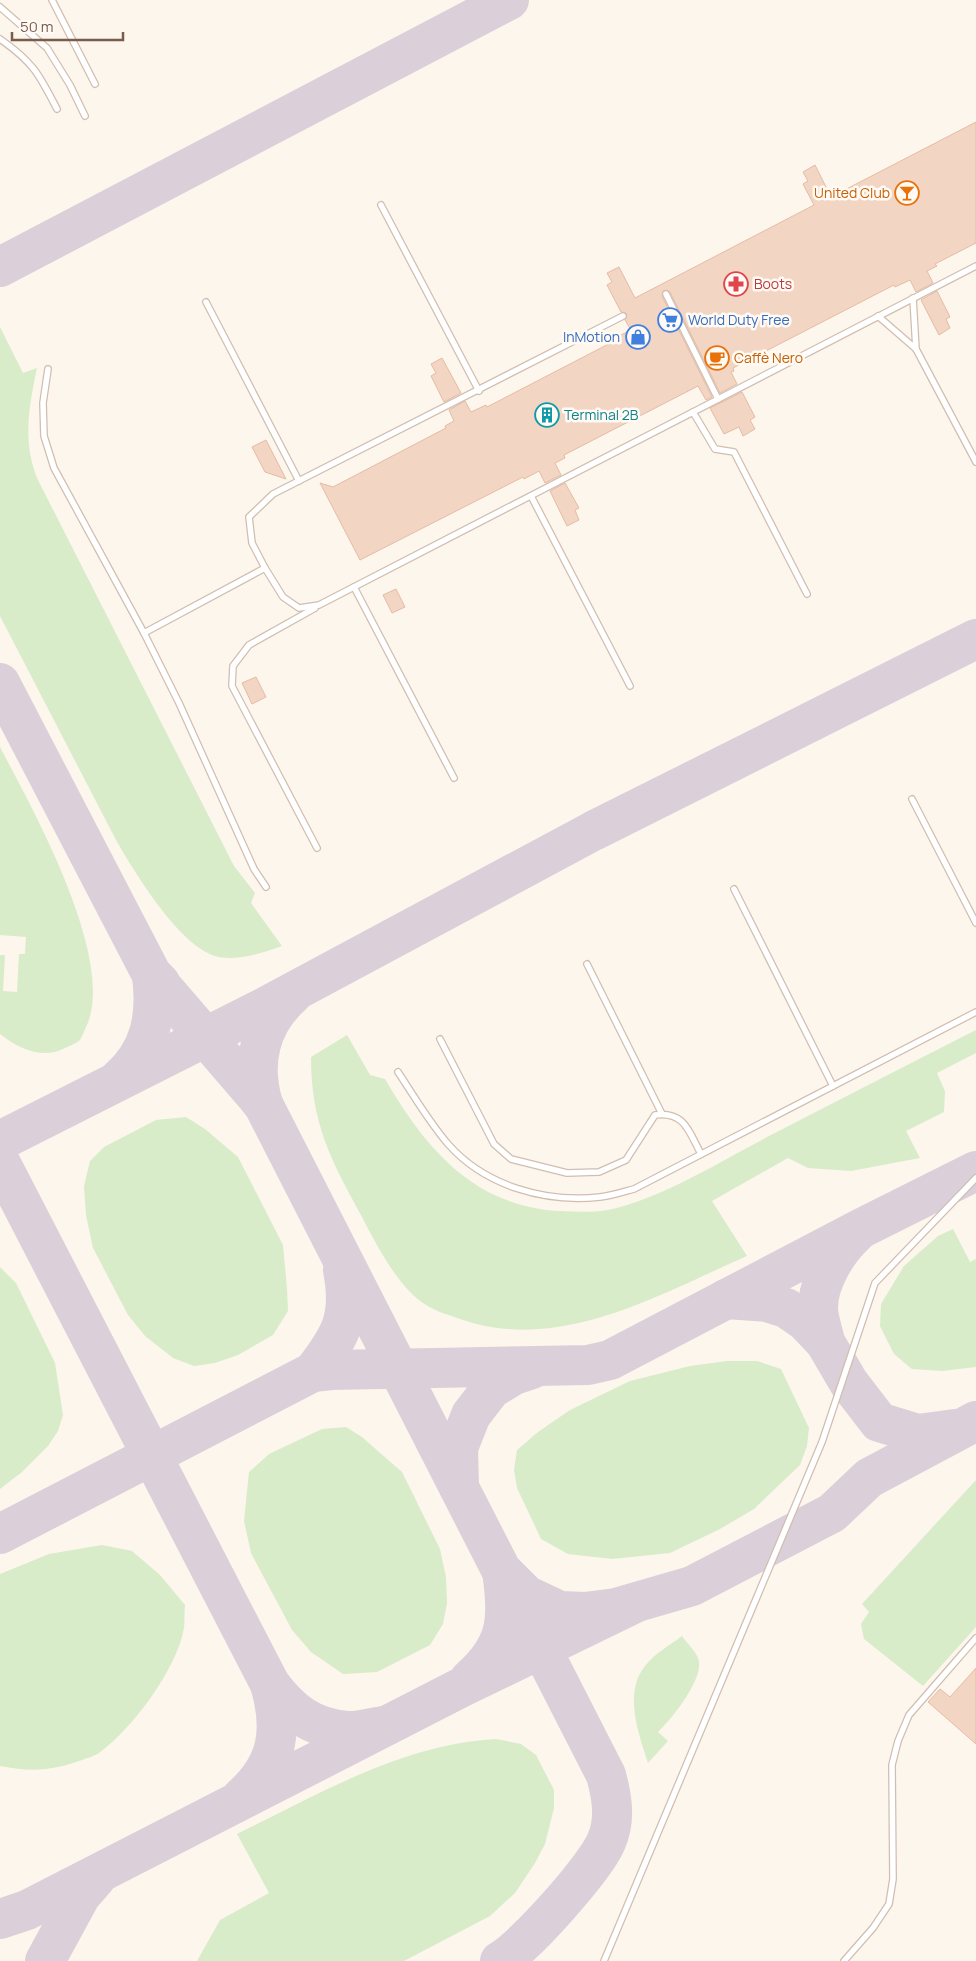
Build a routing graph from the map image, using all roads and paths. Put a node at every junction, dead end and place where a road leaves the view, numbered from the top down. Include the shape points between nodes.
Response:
1 (52, 0) edge
2 (0, 7) edge
3 (0, 39) edge
4 (95, 84) dead end
5 (57, 109) dead end
6 (85, 116) dead end
7 (381, 205) dead end
8 (976, 266) edge
9 (666, 294) dead end
10 (913, 298) junction
11 (206, 302) dead end
12 (623, 316) dead end
13 (878, 316) junction
14 (916, 349) junction
15 (48, 368) dead end
16 (479, 391) junction
17 (718, 399) junction
18 (693, 412) junction
19 (976, 462) edge
20 (299, 481) junction
21 (531, 496) junction
22 (265, 568) junction
23 (354, 587) junction
24 (807, 594) dead end
25 (319, 605) junction
26 (144, 634) junction
27 (630, 686) dead end
28 (454, 778) dead end
29 (912, 799) dead end
30 (317, 848) dead end
31 (266, 887) dead end
32 (734, 889) dead end
33 (976, 923) edge
34 (587, 964) dead end
35 (976, 1012) edge
36 (440, 1039) dead end
37 (398, 1072) dead end
38 (833, 1086) junction
39 (662, 1114) junction
40 (701, 1154) junction
41 (976, 1178) edge
42 (976, 1638) edge
43 (604, 1961) edge
44 (844, 1961) edge

1 - 4 lane
2 - 6 lane via 47,48
3 - 5 lane via 25,56
7 - 16 lane
8 - 10 lane
9 - 17 lane
10 - 13 lane
10 - 14 lane
11 - 20 lane
12 - 16 lane
13 - 14 lane
13 - 17 lane
14 - 19 lane
15 - 26 lane via 43,403 44,436 54,468
16 - 20 lane
17 - 18 lane
18 - 21 lane
18 - 24 lane via 716,449 734,452
20 - 22 lane via 273,494 249,517 252,543
21 - 23 lane
21 - 27 lane
22 - 25 lane via 283,598 299,608
22 - 26 lane
23 - 25 lane
23 - 28 lane
25 - 30 lane via 249,645 233,666 232,686
26 - 31 lane via 179,703 247,855
29 - 33 lane
32 - 38 lane
34 - 39 lane
35 - 38 lane
36 - 39 lane via 494,1144 511,1159 567,1173 599,1172 626,1160 655,1115
37 - 40 lane via 433,1125 465,1161 483,1174 527,1192 551,1197 602,1197 634,1189
38 - 40 lane
39 - 40 lane via 670,1113 682,1120
41 - 43 lane via 875,1283 822,1442
42 - 44 lane via 909,1715 898,1741 892,1765 893,1880 889,1904

